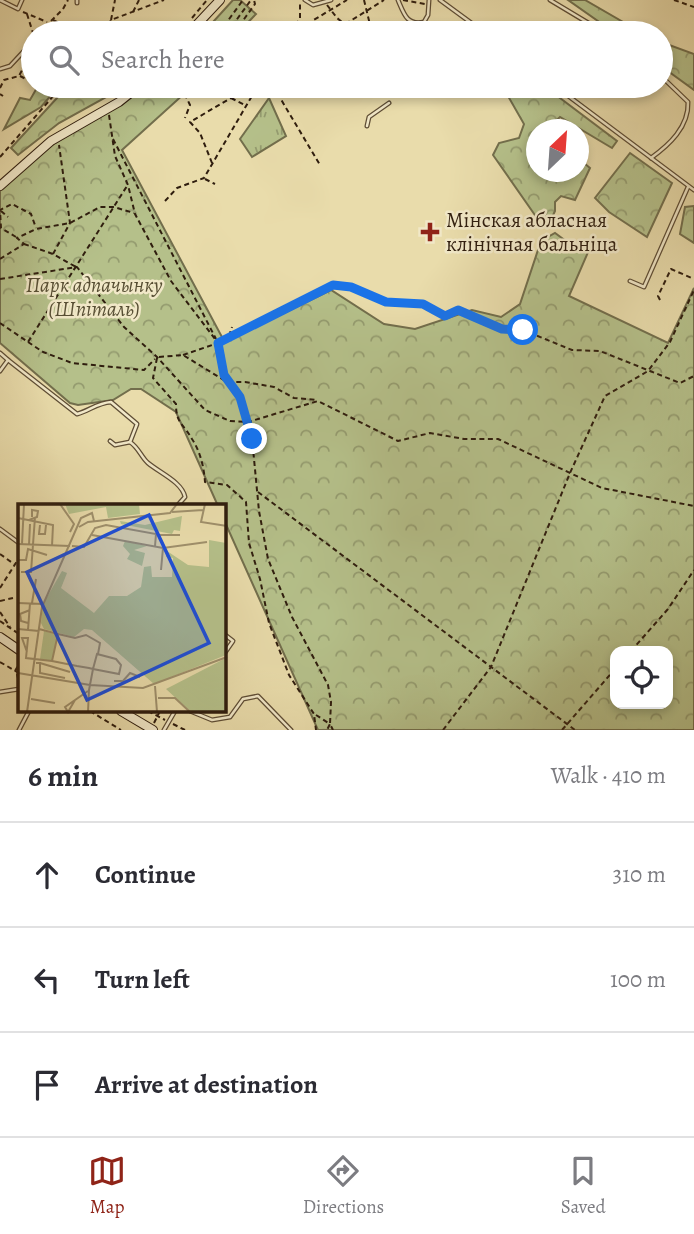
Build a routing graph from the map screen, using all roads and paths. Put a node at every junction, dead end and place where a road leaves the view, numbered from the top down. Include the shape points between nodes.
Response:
1 (0, 0) edge
2 (22, 0) edge
3 (68, 0) edge
4 (115, 0) edge
5 (139, 0) edge
6 (164, 0) edge
7 (207, 0) edge
8 (220, 0) edge
9 (243, 0) edge
10 (253, 0) edge
11 (303, 0) edge
12 (331, 0) edge
13 (347, 0) edge
14 (364, 0) edge
15 (384, 0) edge
16 (399, 0) edge
17 (440, 0) edge
18 (550, 0) edge
19 (674, 0) edge
20 (325, 2) junction
21 (429, 2) edge
22 (694, 7) edge
23 (18, 9) junction
24 (331, 10) junction
25 (366, 10) junction
26 (133, 12) junction
27 (26, 13) junction
28 (233, 15) junction
29 (238, 19) junction
30 (52, 20) edge
31 (111, 20) joint
32 (191, 20) dead end
33 (29, 21) edge
34 (46, 21) edge
35 (198, 21) edge
36 (229, 21) edge
37 (241, 21) edge
38 (244, 21) edge
39 (298, 21) edge
40 (312, 21) edge
41 (341, 21) edge
42 (351, 21) edge
43 (369, 21) edge
44 (409, 21) edge
45 (425, 21) edge
46 (469, 21) edge
47 (585, 21) edge
48 (21, 54) edge
49 (0, 69) edge
50 (21, 72) edge
51 (19, 76) joint
52 (0, 88) edge
53 (673, 88) edge
54 (52, 98) edge
55 (130, 98) edge
56 (187, 98) edge
57 (231, 98) joint
58 (251, 98) edge
59 (280, 98) edge
60 (571, 98) edge
61 (389, 103) dead end
62 (246, 106) junction
63 (694, 110) edge
64 (688, 112) junction
65 (108, 113) junction
66 (186, 118) dead end
67 (367, 126) dead end
68 (111, 134) junction
69 (58, 140) junction
70 (53, 149) dead end
71 (0, 157) edge
72 (651, 158) junction
73 (213, 164) junction
74 (320, 165) dead end
75 (204, 178) junction
76 (1, 184) edge
77 (215, 184) dead end
78 (128, 185) junction
79 (688, 187) junction
80 (694, 190) edge
81 (165, 201) dead end
82 (114, 207) junction
83 (0, 210) edge
84 (135, 214) junction
85 (8, 217) dead end
86 (70, 223) junction
87 (36, 229) junction
88 (17, 238) junction
89 (24, 244) junction
90 (52, 254) junction
91 (0, 259) edge
92 (77, 267) junction
93 (0, 279) edge
94 (694, 279) edge
95 (630, 281) dead end
96 (694, 290) edge
97 (660, 300) dead end
98 (0, 323) edge
99 (232, 327) dead end
100 (229, 337) junction
101 (28, 342) junction
102 (218, 343) junction
103 (0, 353) edge
104 (184, 355) junction
105 (157, 357) junction
106 (8, 360) junction
107 (0, 371) edge
108 (648, 371) junction
109 (694, 376) edge
110 (227, 382) junction
111 (318, 401) junction
112 (248, 422) junction
113 (110, 441) dead end
114 (130, 442) junction
115 (569, 473) junction
116 (258, 491) junction
117 (179, 504) edge
118 (694, 506) edge
119 (0, 529) edge
120 (18, 542) edge
121 (0, 554) edge
122 (18, 560) edge
123 (15, 565) junction
124 (694, 570) edge
125 (0, 588) edge
126 (13, 598) dead end
127 (0, 601) edge
128 (0, 612) edge
129 (0, 621) edge
130 (11, 628) junction
131 (18, 633) edge
132 (226, 636) edge
133 (0, 637) edge
134 (635, 646) edge
135 (18, 649) edge
136 (226, 651) edge
137 (0, 662) edge
138 (491, 667) junction
139 (17, 673) edge
140 (610, 675) edge
141 (18, 689) edge
142 (0, 692) edge
143 (28, 712) edge
144 (92, 712) edge
145 (123, 712) edge
146 (160, 712) edge
147 (174, 712) edge
148 (192, 712) edge
149 (314, 714) junction
150 (330, 724) junction
151 (568, 724) junction
152 (152, 729) edge
153 (19, 730) edge
154 (121, 730) edge
155 (164, 730) edge
156 (290, 730) edge
157 (316, 730) edge
158 (327, 730) edge
159 (333, 730) edge
160 (443, 730) edge
161 (562, 730) edge
162 (575, 730) edge

1 - 23 lane
2 - 23 lane
3 - 30 path
4 - 31 path
5 - 26 path
6 - 26 path
7 - 32 path
8 - 35 street
9 - 28 path
10 - 29 path
10 - 38 path
11 - 20 lane via 313,5
11 - 39 path
12 - 20 lane
13 - 24 path
14 - 25 path
15 - 25 path
16 - 21 path
16 - 44 lane
17 - 46 lane
18 - 47 lane
19 - 22 path
20 - 24 path
21 - 45 lane
23 - 27 path
24 - 40 path
24 - 41 path
25 - 42 path
25 - 43 path
26 - 31 path
27 - 33 path
27 - 34 path
28 - 29 path
28 - 36 path
29 - 37 path
48 - 49 lane
50 - 51 path
51 - 52 path via 4,80
53 - 64 lane via 688,102
54 - 71 path
55 - 65 street
56 - 66 path via 190,105
57 - 62 path
57 - 73 path via 190,121
58 - 62 path
59 - 74 path
60 - 72 lane
61 - 67 lane via 369,117
62 - 73 path
63 - 64 lane
64 - 72 lane via 676,138
65 - 68 path
65 - 69 street
68 - 78 path
68 - 102 path
69 - 70 path
69 - 76 street
69 - 86 path
72 - 79 lane
73 - 75 path
75 - 77 path
75 - 81 path via 177,188
78 - 82 path
78 - 84 path
79 - 80 lane
79 - 95 lane via 644,287
82 - 84 path
82 - 86 path via 100,206
82 - 92 path
83 - 85 path
83 - 87 path via 12,204 31,214
83 - 88 path via 1,228
84 - 102 path via 171,281
86 - 87 path
86 - 90 path
87 - 88 path
88 - 89 path
89 - 90 path
89 - 91 path
90 - 92 path
92 - 93 path
92 - 101 path
92 - 105 path via 124,327
94 - 97 path via 671,269
96 - 108 path via 670,342
98 - 101 path
99 - 100 path
100 - 102 path
100 - 108 path via 333,285 351,287 386,302 423,304 445,316 458,310 502,329 523,330 572,350 600,351
101 - 105 path via 72,363 144,370
102 - 104 path
102 - 110 path
103 - 106 lane
104 - 105 path
104 - 110 path
105 - 112 path via 205,410 230,421
105 - 149 path via 152,378 176,404 176,419 192,439 205,482 227,485 246,502 249,543 268,624 289,675
106 - 107 lane
106 - 114 lane via 77,414 110,402 137,424
108 - 109 path via 680,383
108 - 115 path via 605,396
110 - 111 path via 274,387 294,398
110 - 112 path via 240,397
111 - 112 path
111 - 115 path via 398,441 430,433 498,439
112 - 116 path
113 - 114 lane via 115,445
114 - 117 lane via 145,461 182,488 185,497
115 - 118 path via 602,488
115 - 138 path
116 - 138 path
116 - 150 path via 268,559 328,685
119 - 120 lane
121 - 123 path
122 - 123 path
123 - 125 path
124 - 134 path
126 - 127 path
128 - 130 path
129 - 130 path
130 - 131 path
132 - 136 lane via 233,641
133 - 135 street
137 - 139 path
138 - 151 path
138 - 160 path
140 - 151 path
141 - 142 lane
143 - 153 lane
144 - 154 path
145 - 152 street
146 - 152 path
147 - 155 lane
148 - 156 lane via 212,720 230,717 243,699 258,696
149 - 150 path
149 - 157 path
150 - 158 path
150 - 159 path
151 - 161 path
151 - 162 path

